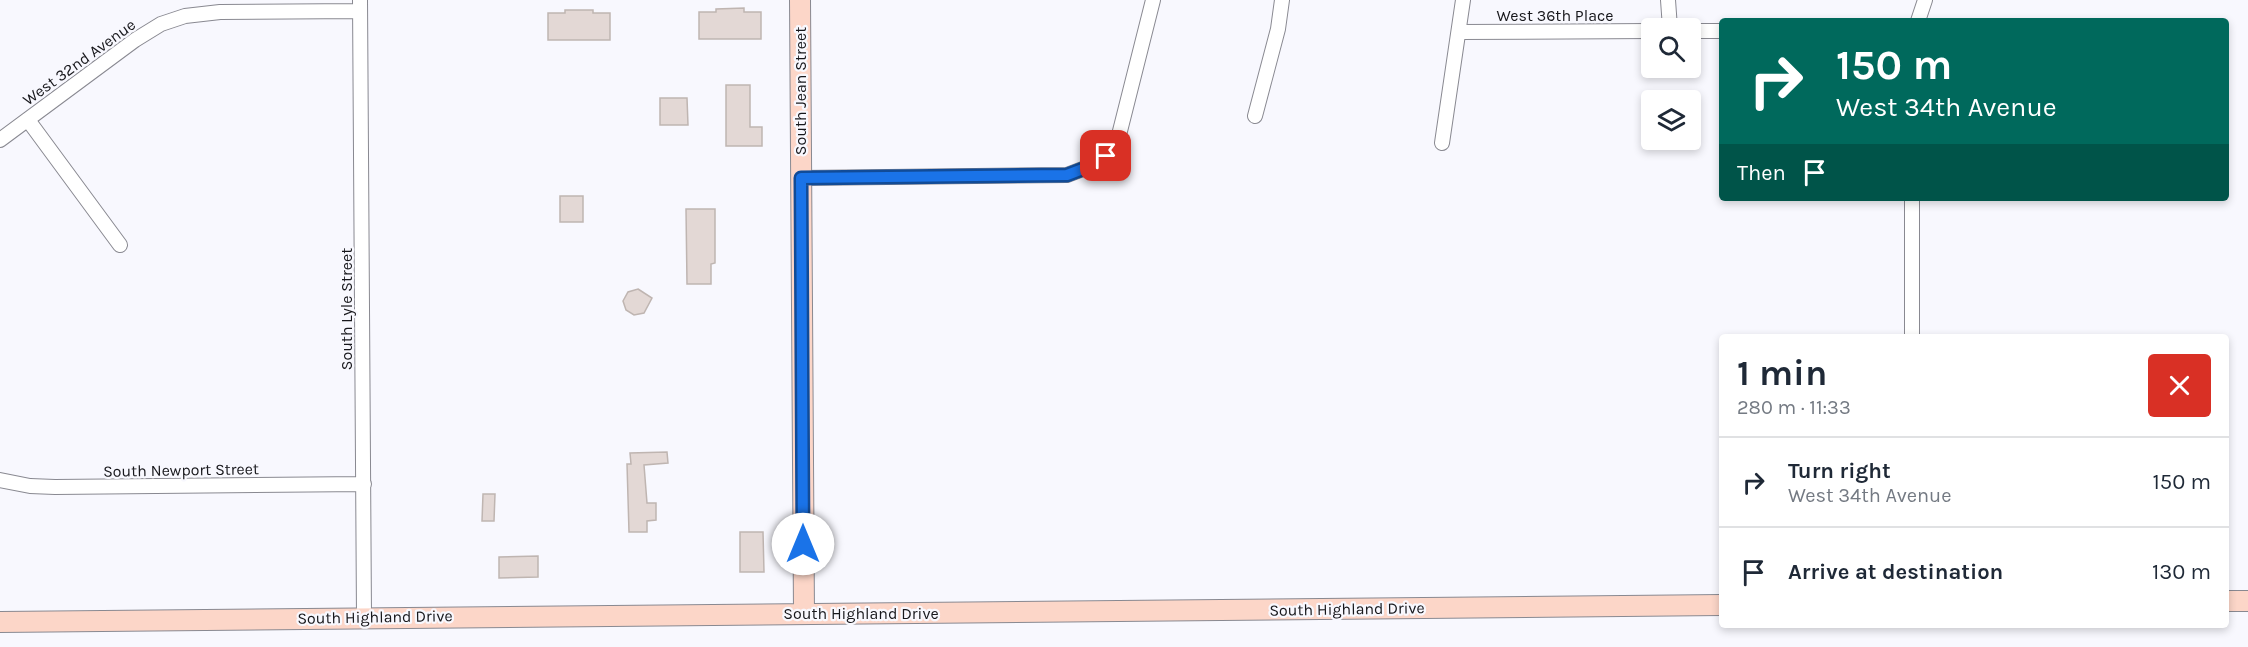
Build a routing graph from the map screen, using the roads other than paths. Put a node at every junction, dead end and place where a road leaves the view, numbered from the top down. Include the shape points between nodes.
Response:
1 (800, 0) edge
2 (1153, 0) edge
3 (1282, 0) edge
4 (1463, 0) edge
5 (1668, 0) edge
6 (1925, 0) edge
7 (360, 5) edge
8 (1669, 18) edge
9 (1919, 18) edge
10 (1641, 31) edge
11 (1701, 31) edge
12 (1719, 31) edge
13 (1459, 33) junction
14 (1255, 116) dead end
15 (28, 120) junction
16 (0, 140) edge
17 (1442, 143) dead end
18 (801, 178) junction
19 (1912, 201) edge
20 (120, 245) dead end
21 (1912, 334) edge
22 (0, 480) edge
23 (364, 484) junction
24 (2229, 601) edge
25 (2248, 601) edge
26 (1719, 605) edge
27 (804, 613) junction
28 (364, 617) junction
29 (0, 622) edge

1 - 18 street, South Jean Street
2 - 18 street via 1119,135 1106,156 1088,167 1067,175
3 - 14 street
4 - 13 street
5 - 8 street
6 - 9 street
7 - 15 street, West 32nd Avenue via 184,16 135,40
7 - 23 street, South Lyle Street
10 - 13 street, West 36th Place
11 - 12 street
13 - 17 street
15 - 16 street, West 32nd Avenue
15 - 20 street
18 - 27 street, South Jean Street
19 - 21 street
22 - 23 street, South Newport Street via 55,487
23 - 28 street, South Lyle Street
24 - 25 street
26 - 27 street, South Highland Drive
27 - 28 street, South Highland Drive
28 - 29 street, South Highland Drive

